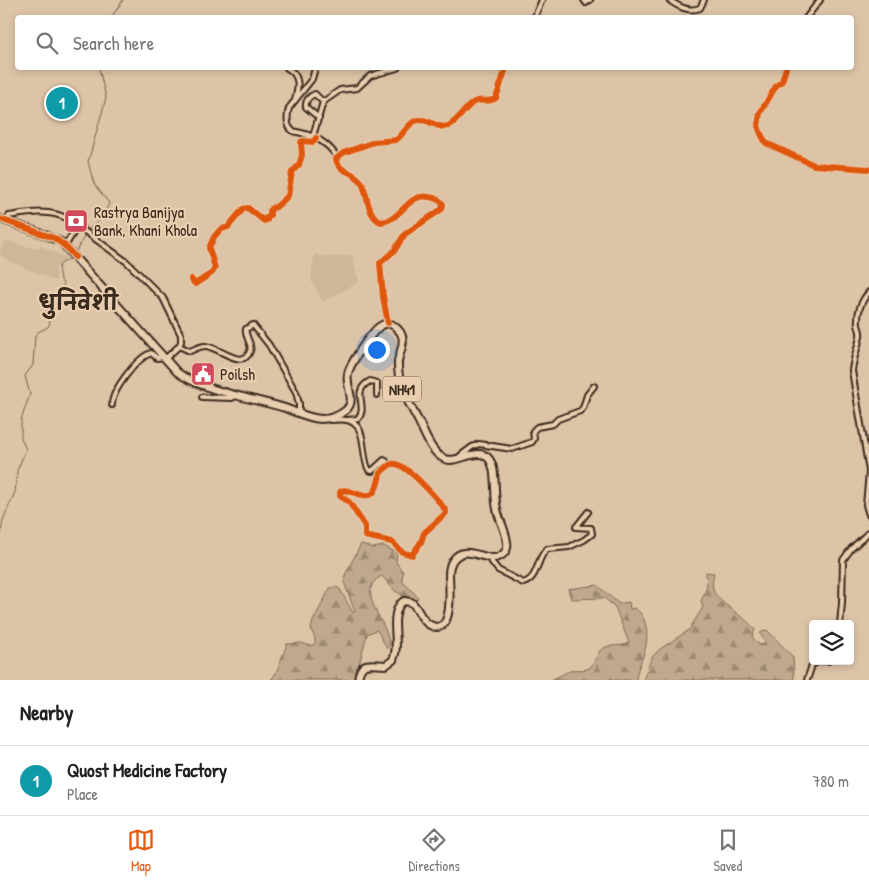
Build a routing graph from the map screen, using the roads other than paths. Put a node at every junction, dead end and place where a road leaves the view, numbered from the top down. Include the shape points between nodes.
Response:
1 (542, 0) edge
2 (584, 0) edge
3 (590, 0) edge
4 (669, 0) edge
5 (704, 0) edge
6 (820, 0) edge
7 (535, 15) edge
8 (808, 15) edge
9 (291, 70) edge
10 (314, 70) edge
11 (390, 70) edge
12 (505, 70) edge
13 (785, 70) edge
14 (295, 100) junction
15 (323, 102) junction
16 (319, 118) junction
17 (314, 137) junction
18 (337, 157) junction
19 (869, 169) edge
20 (4, 220) edge
21 (77, 227) junction
22 (65, 246) junction
23 (191, 279) dead end
24 (869, 292) edge
25 (388, 323) junction
26 (179, 346) junction
27 (165, 357) junction
28 (594, 386) dead end
29 (237, 395) junction
30 (377, 395) dead end
31 (202, 397) dead end
32 (112, 406) dead end
33 (299, 413) junction
34 (312, 418) junction
35 (347, 420) junction
36 (457, 459) junction
37 (869, 471) edge
38 (380, 474) junction
39 (588, 512) dead end
40 (869, 515) edge
41 (869, 532) edge
42 (488, 557) junction
43 (840, 620) edge
44 (814, 665) edge
45 (358, 680) edge
46 (807, 680) edge

1 - 7 street
2 - 3 street via 586,3
4 - 5 street via 679,7 693,10 700,8
6 - 8 street
9 - 14 street via 297,77
10 - 14 street via 312,79
11 - 15 street via 370,76 357,88 340,90
12 - 18 street via 492,102 474,102 450,125 443,127 417,120 396,140 374,142
13 - 19 street via 782,81 760,113 758,126 766,143 814,165
14 - 17 street via 288,111 289,124 294,131
15 - 16 street
15 - 16 street via 316,94 306,102 306,107
16 - 17 street
17 - 18 street via 328,145
17 - 23 street via 313,142 301,142 302,155 292,172 288,196 272,208 264,221 248,208 243,209 220,230 209,248 215,268 212,273 195,284
18 - 25 street via 339,167 361,182 377,220 389,220 420,196 436,198 443,204 442,209 405,234 394,251 380,263
20 - 21 street via 30,212 50,212
20 - 22 highway via 54,238
21 - 22 street
21 - 26 street via 127,262 163,298 181,335
22 - 27 highway
24 - 37 street via 859,311 861,334 852,371
25 - 34 highway via 375,331 349,369 351,400 348,407 330,418
25 - 36 highway, NH41 via 398,329 403,338 399,371 407,402 437,453 446,459
26 - 27 street
26 - 33 street via 190,351 210,347 239,359 250,353 245,334 248,326 253,325 269,345 296,392
27 - 29 highway via 177,372 188,379
27 - 32 street via 148,354 118,386
28 - 36 street via 583,408 553,424 537,427 533,431 532,442 512,449 479,444
29 - 31 street via 232,398
29 - 33 highway
30 - 35 street via 377,383 370,381 365,384 360,392 361,416
33 - 34 highway
34 - 35 street via 320,421
35 - 38 street via 355,425 363,438 369,470 386,460
36 - 42 highway via 480,454 493,466 497,510 508,543 501,556
37 - 40 street via 866,505
38 - 38 street via 375,493 365,496 344,490 340,496 349,502 365,526 365,536 392,542 402,552 412,555 424,533 446,511 424,485 398,464 392,464
39 - 42 street via 576,527 591,528 592,534 569,548 547,549 528,582 523,583 498,570
41 - 43 street via 843,560
42 - 45 highway via 466,553 453,560 449,575 450,610 439,626 425,621 411,602 400,604 395,616 396,650 393,660 386,665 364,666
44 - 46 street

